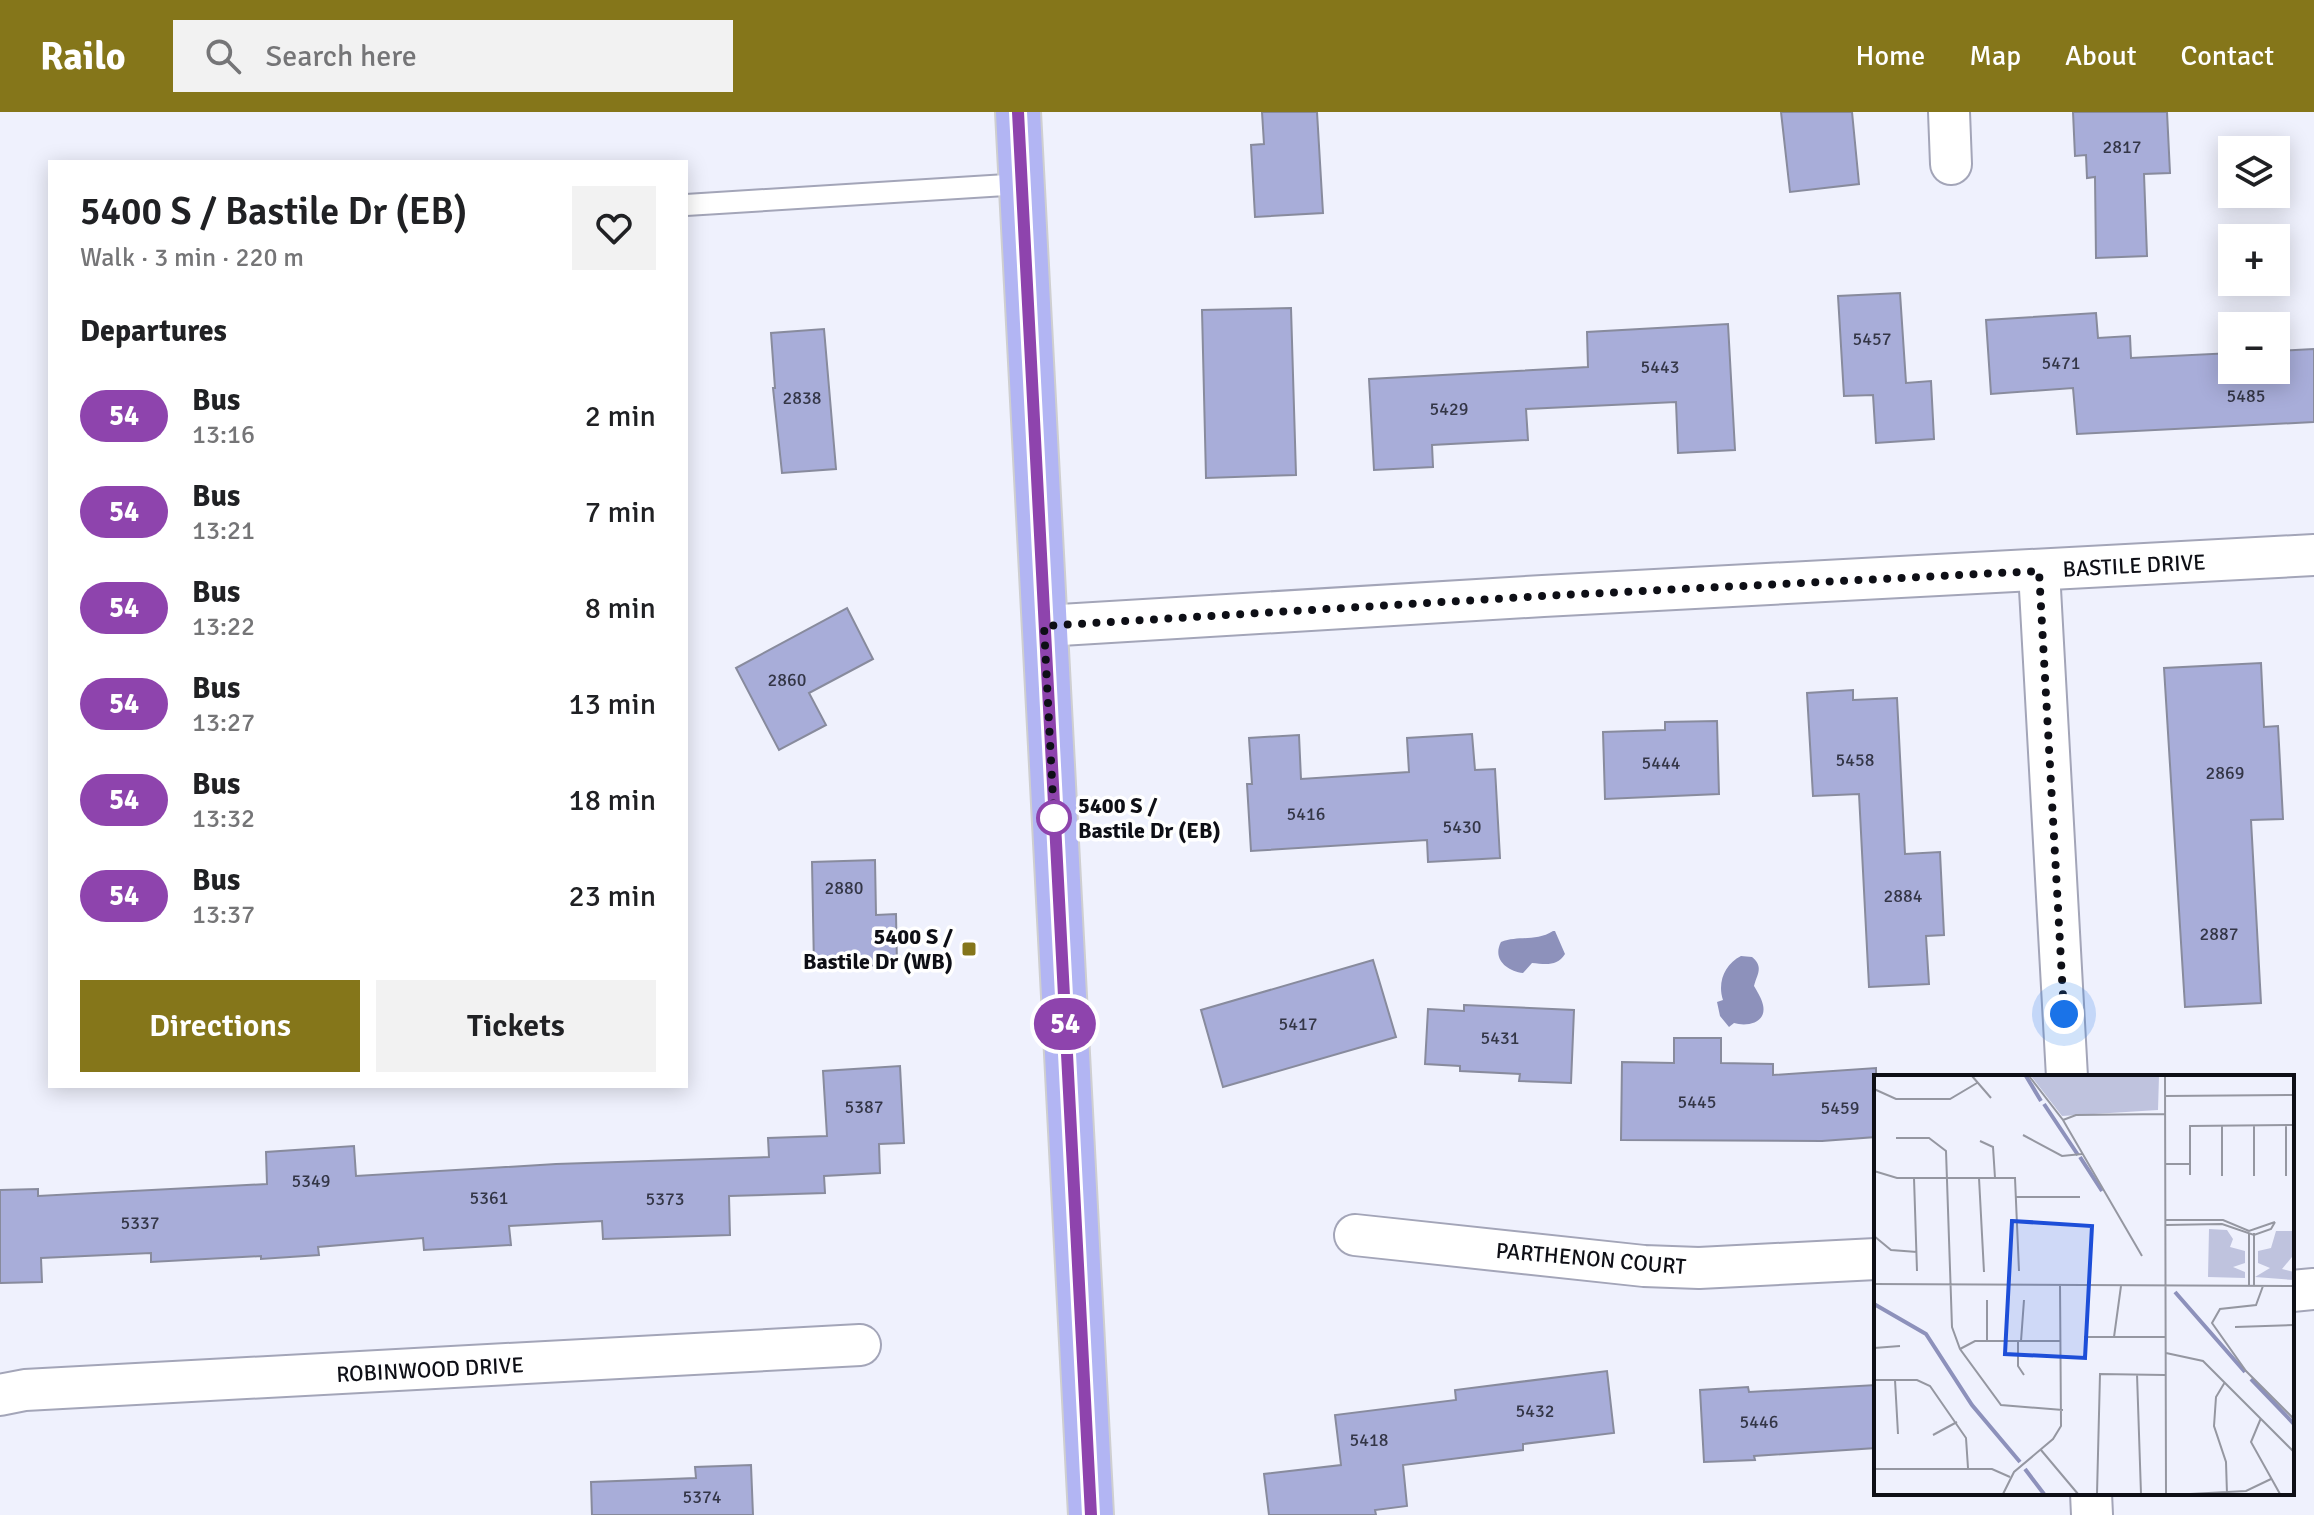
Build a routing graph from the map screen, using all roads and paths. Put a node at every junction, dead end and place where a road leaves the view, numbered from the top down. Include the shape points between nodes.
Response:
1 (1018, 112) edge
2 (1949, 112) edge
3 (1951, 164) dead end
4 (1022, 184) junction
5 (688, 205) edge
6 (2314, 555) edge
7 (2039, 571) junction
8 (1044, 626) junction
9 (2067, 1075) edge
10 (1355, 1235) dead end
11 (1874, 1259) edge
12 (2314, 1289) edge
13 (2294, 1291) edge
14 (860, 1345) dead end
15 (0, 1395) edge
16 (2091, 1495) edge
17 (1091, 1515) edge
18 (2092, 1515) edge

1 - 4 main road
2 - 3 street
4 - 5 lane
4 - 8 main road
6 - 7 street, BASTILE DRIVE
7 - 8 street, BASTILE DRIVE
7 - 9 street
8 - 17 main road
10 - 11 street, PARTHENON COURT via 1644,1266
12 - 13 street
14 - 15 street, ROBINWOOD DRIVE
16 - 18 street

